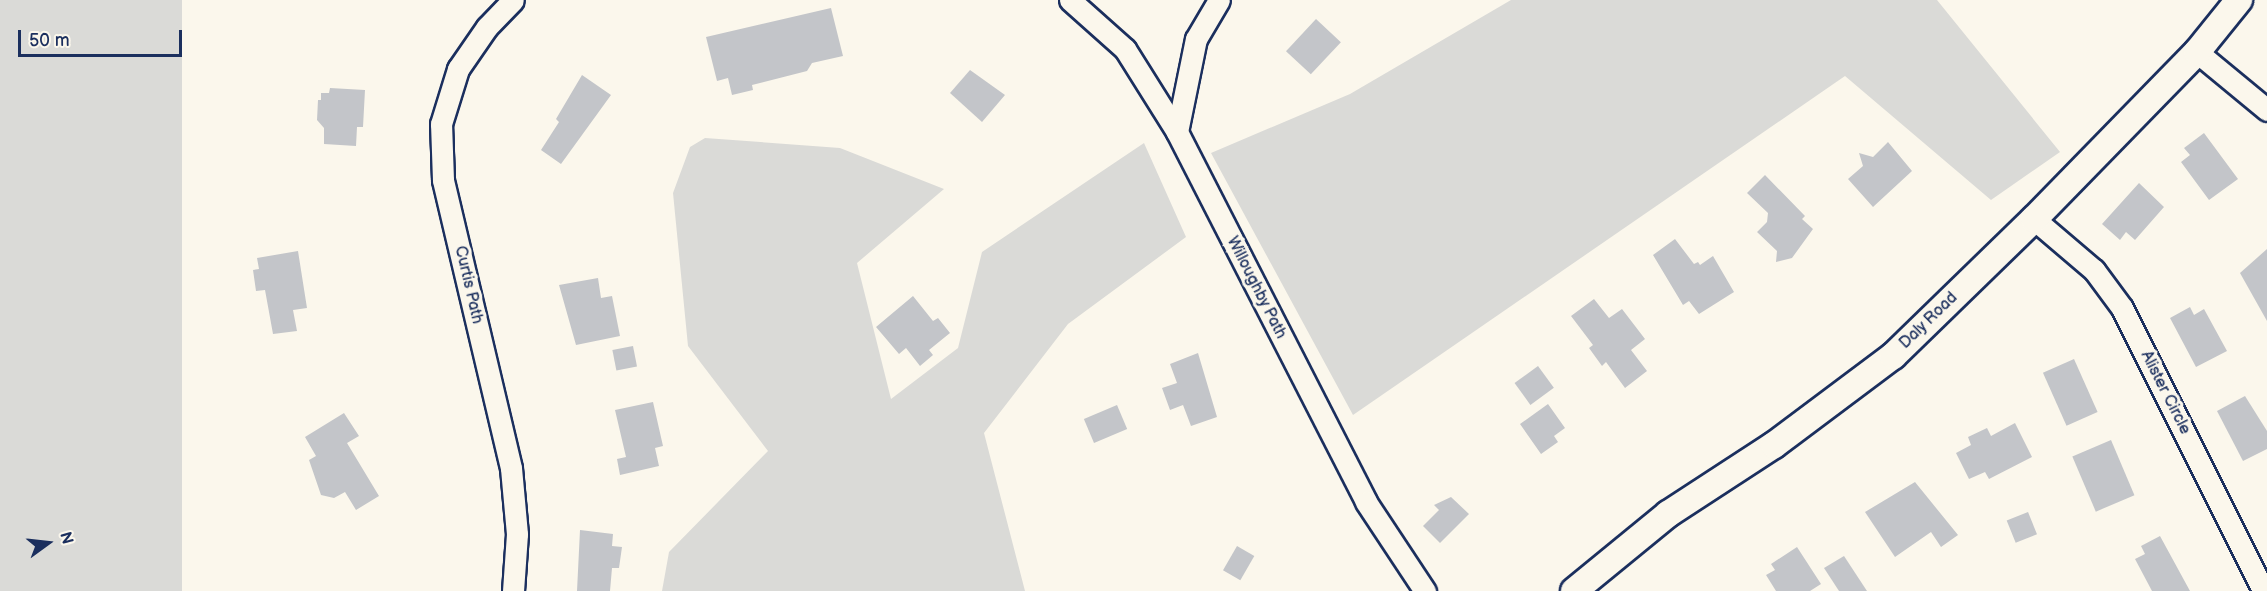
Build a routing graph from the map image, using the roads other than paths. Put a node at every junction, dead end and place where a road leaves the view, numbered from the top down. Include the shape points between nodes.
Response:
1 (513, 0) edge
2 (1070, 0) edge
3 (1219, 0) edge
4 (2239, 0) edge
5 (2197, 52) junction
6 (2267, 110) edge
7 (1177, 132) junction
8 (2034, 219) junction
9 (513, 591) edge
10 (1425, 591) edge
11 (1574, 591) edge
12 (2264, 591) edge

1 - 9 street, Curtis Path via 486,27 458,69 441,124 443,180 511,468 517,534
2 - 7 street, Willoughby Path via 1125,49
3 - 7 street via 1196,39
4 - 5 street, Daly Road
5 - 6 street
5 - 8 street, Daly Road
7 - 10 street, Willoughby Path via 1366,502
8 - 11 street, Daly Road via 1893,356 1774,445 1668,514
8 - 12 street, Alister Circle via 2094,270 2122,308

